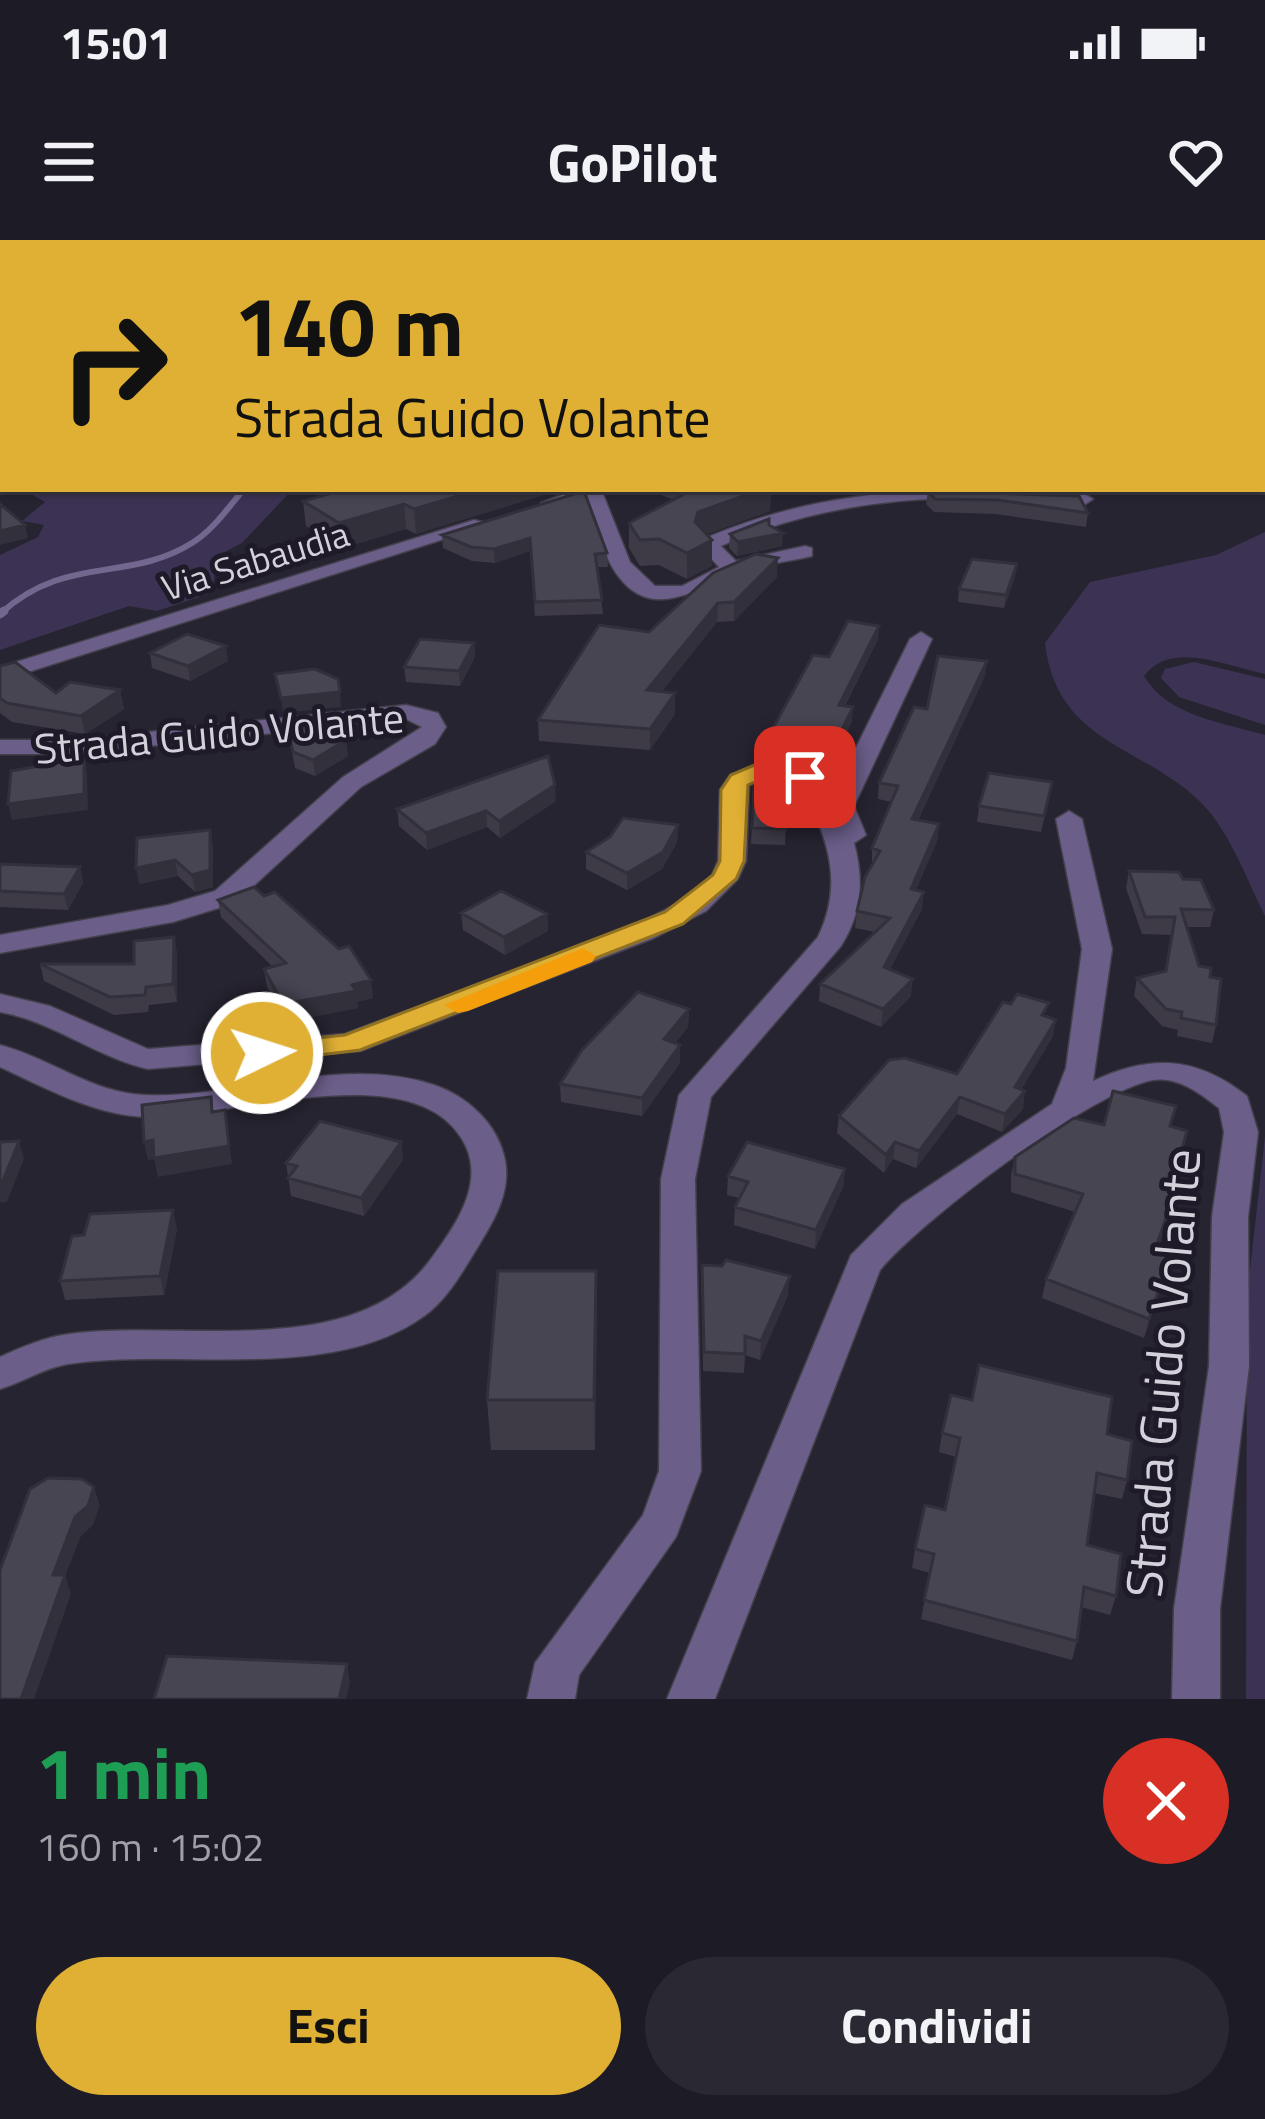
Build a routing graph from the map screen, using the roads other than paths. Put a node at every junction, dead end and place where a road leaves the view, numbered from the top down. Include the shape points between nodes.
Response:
1 (588, 492) edge
2 (596, 492) edge
3 (814, 492) edge
4 (1084, 499) edge
5 (749, 524) junction
6 (805, 552) dead end
7 (732, 568) junction
8 (921, 639) dead end
9 (0, 674) edge
10 (0, 747) edge
11 (1069, 818) dead end
12 (849, 872) junction
13 (0, 944) edge
14 (0, 1003) edge
15 (0, 1055) edge
16 (1064, 1113) junction
17 (0, 1374) edge
18 (550, 1699) edge
19 (691, 1699) edge
20 (1196, 1699) edge

1 - 9 street, Via Sabaudia
2 - 7 street via 619,563 642,590 686,592
3 - 5 street
4 - 5 street via 917,495
5 - 7 street via 708,544
6 - 7 street
8 - 12 street via 841,806 864,860
10 - 13 street, Strada Guido Volante via 73,747 406,712 434,727 352,782 225,897
11 - 16 street via 1096,949 1082,1068
12 - 14 street via 813,784 759,770 733,790 732,861 696,905 620,942 350,1043 148,1059 116,1051 54,1016
12 - 18 street via 848,911 831,940 695,1095 678,1179 680,1471 662,1525 563,1660
15 - 17 street via 85,1094 151,1106 342,1084 404,1087 465,1116 491,1164 488,1194 445,1267 408,1307 376,1324 300,1339 68,1349
16 - 19 street, Strada Guido Volante via 911,1216 864,1264
16 - 20 street, Strada Guido Volante via 1129,1076 1168,1070 1207,1084 1239,1111 1229,1366 1197,1609

